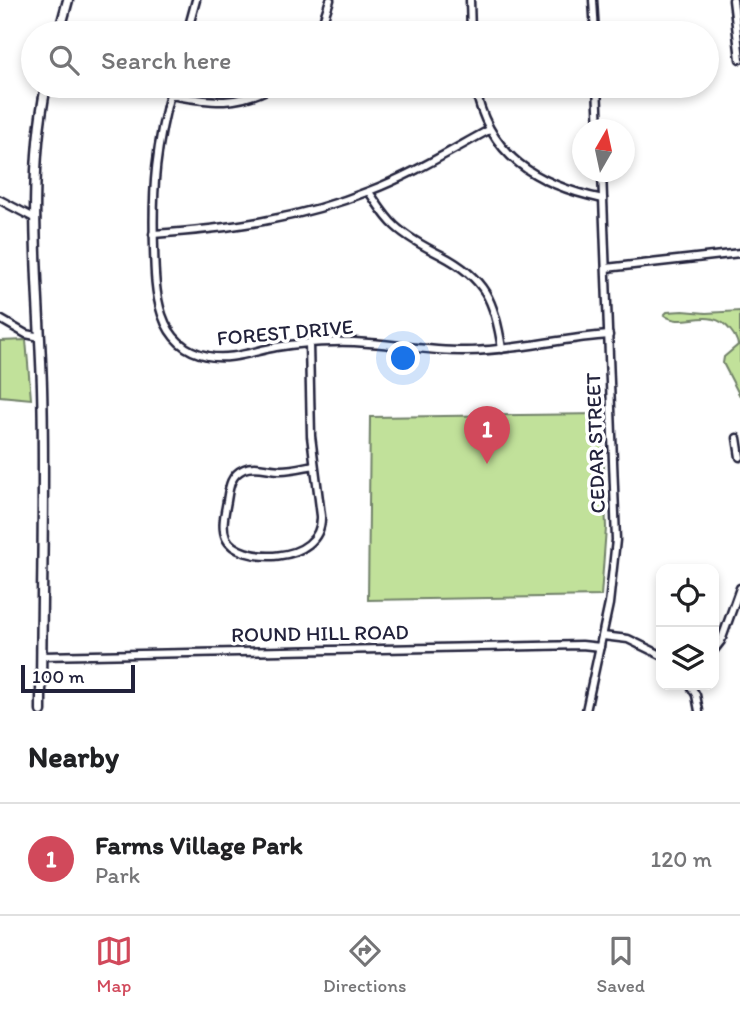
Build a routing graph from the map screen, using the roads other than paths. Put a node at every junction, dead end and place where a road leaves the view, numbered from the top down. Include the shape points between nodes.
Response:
1 (68, 0) edge
2 (196, 0) edge
3 (330, 0) edge
4 (470, 0) edge
5 (593, 0) edge
6 (733, 0) edge
7 (62, 21) edge
8 (190, 21) edge
9 (323, 21) edge
10 (471, 21) edge
11 (594, 21) edge
12 (740, 59) edge
13 (45, 98) edge
14 (169, 98) edge
15 (189, 98) edge
16 (249, 98) edge
17 (478, 98) edge
18 (598, 98) edge
19 (598, 119) edge
20 (489, 130) junction
21 (602, 182) edge
22 (369, 191) junction
23 (603, 199) junction
24 (0, 200) edge
25 (36, 219) junction
26 (153, 233) junction
27 (740, 253) edge
28 (606, 268) junction
29 (0, 319) edge
30 (609, 335) junction
31 (40, 337) junction
32 (309, 343) junction
33 (502, 349) junction
34 (737, 438) dead end
35 (740, 457) edge
36 (314, 465) junction
37 (740, 588) edge
38 (603, 636) junction
39 (719, 644) edge
40 (600, 647) junction
41 (656, 653) edge
42 (41, 656) junction
43 (693, 690) edge
44 (41, 711) edge
45 (586, 711) edge
46 (699, 711) edge

1 - 7 street
2 - 8 street
3 - 9 street
4 - 10 street
5 - 11 street
6 - 12 street
13 - 25 street
14 - 26 street, FOREST DRIVE via 155,161
15 - 16 street via 234,102
17 - 20 street
18 - 19 street
20 - 22 street
20 - 23 street via 538,177
21 - 23 street, CEDAR STREET
22 - 26 street via 258,223
22 - 33 street via 402,232 478,280 494,310
23 - 28 street, CEDAR STREET
24 - 25 street
25 - 31 street
26 - 32 street, FOREST DRIVE via 159,309 170,331 188,348 220,358
27 - 28 street
28 - 30 street, CEDAR STREET
29 - 31 street
30 - 33 street, FOREST DRIVE
30 - 38 street, CEDAR STREET via 616,540
31 - 42 street
32 - 33 street, FOREST DRIVE via 363,342 440,351
32 - 36 street
34 - 35 street
36 - 36 street via 321,524 311,544 294,553 264,554 230,545 224,522 235,475 250,468
37 - 39 street
38 - 40 street, CEDAR STREET
38 - 41 street via 628,639
40 - 42 street, ROUND HILL ROAD
40 - 45 street, CEDAR STREET
42 - 44 street
43 - 46 street

